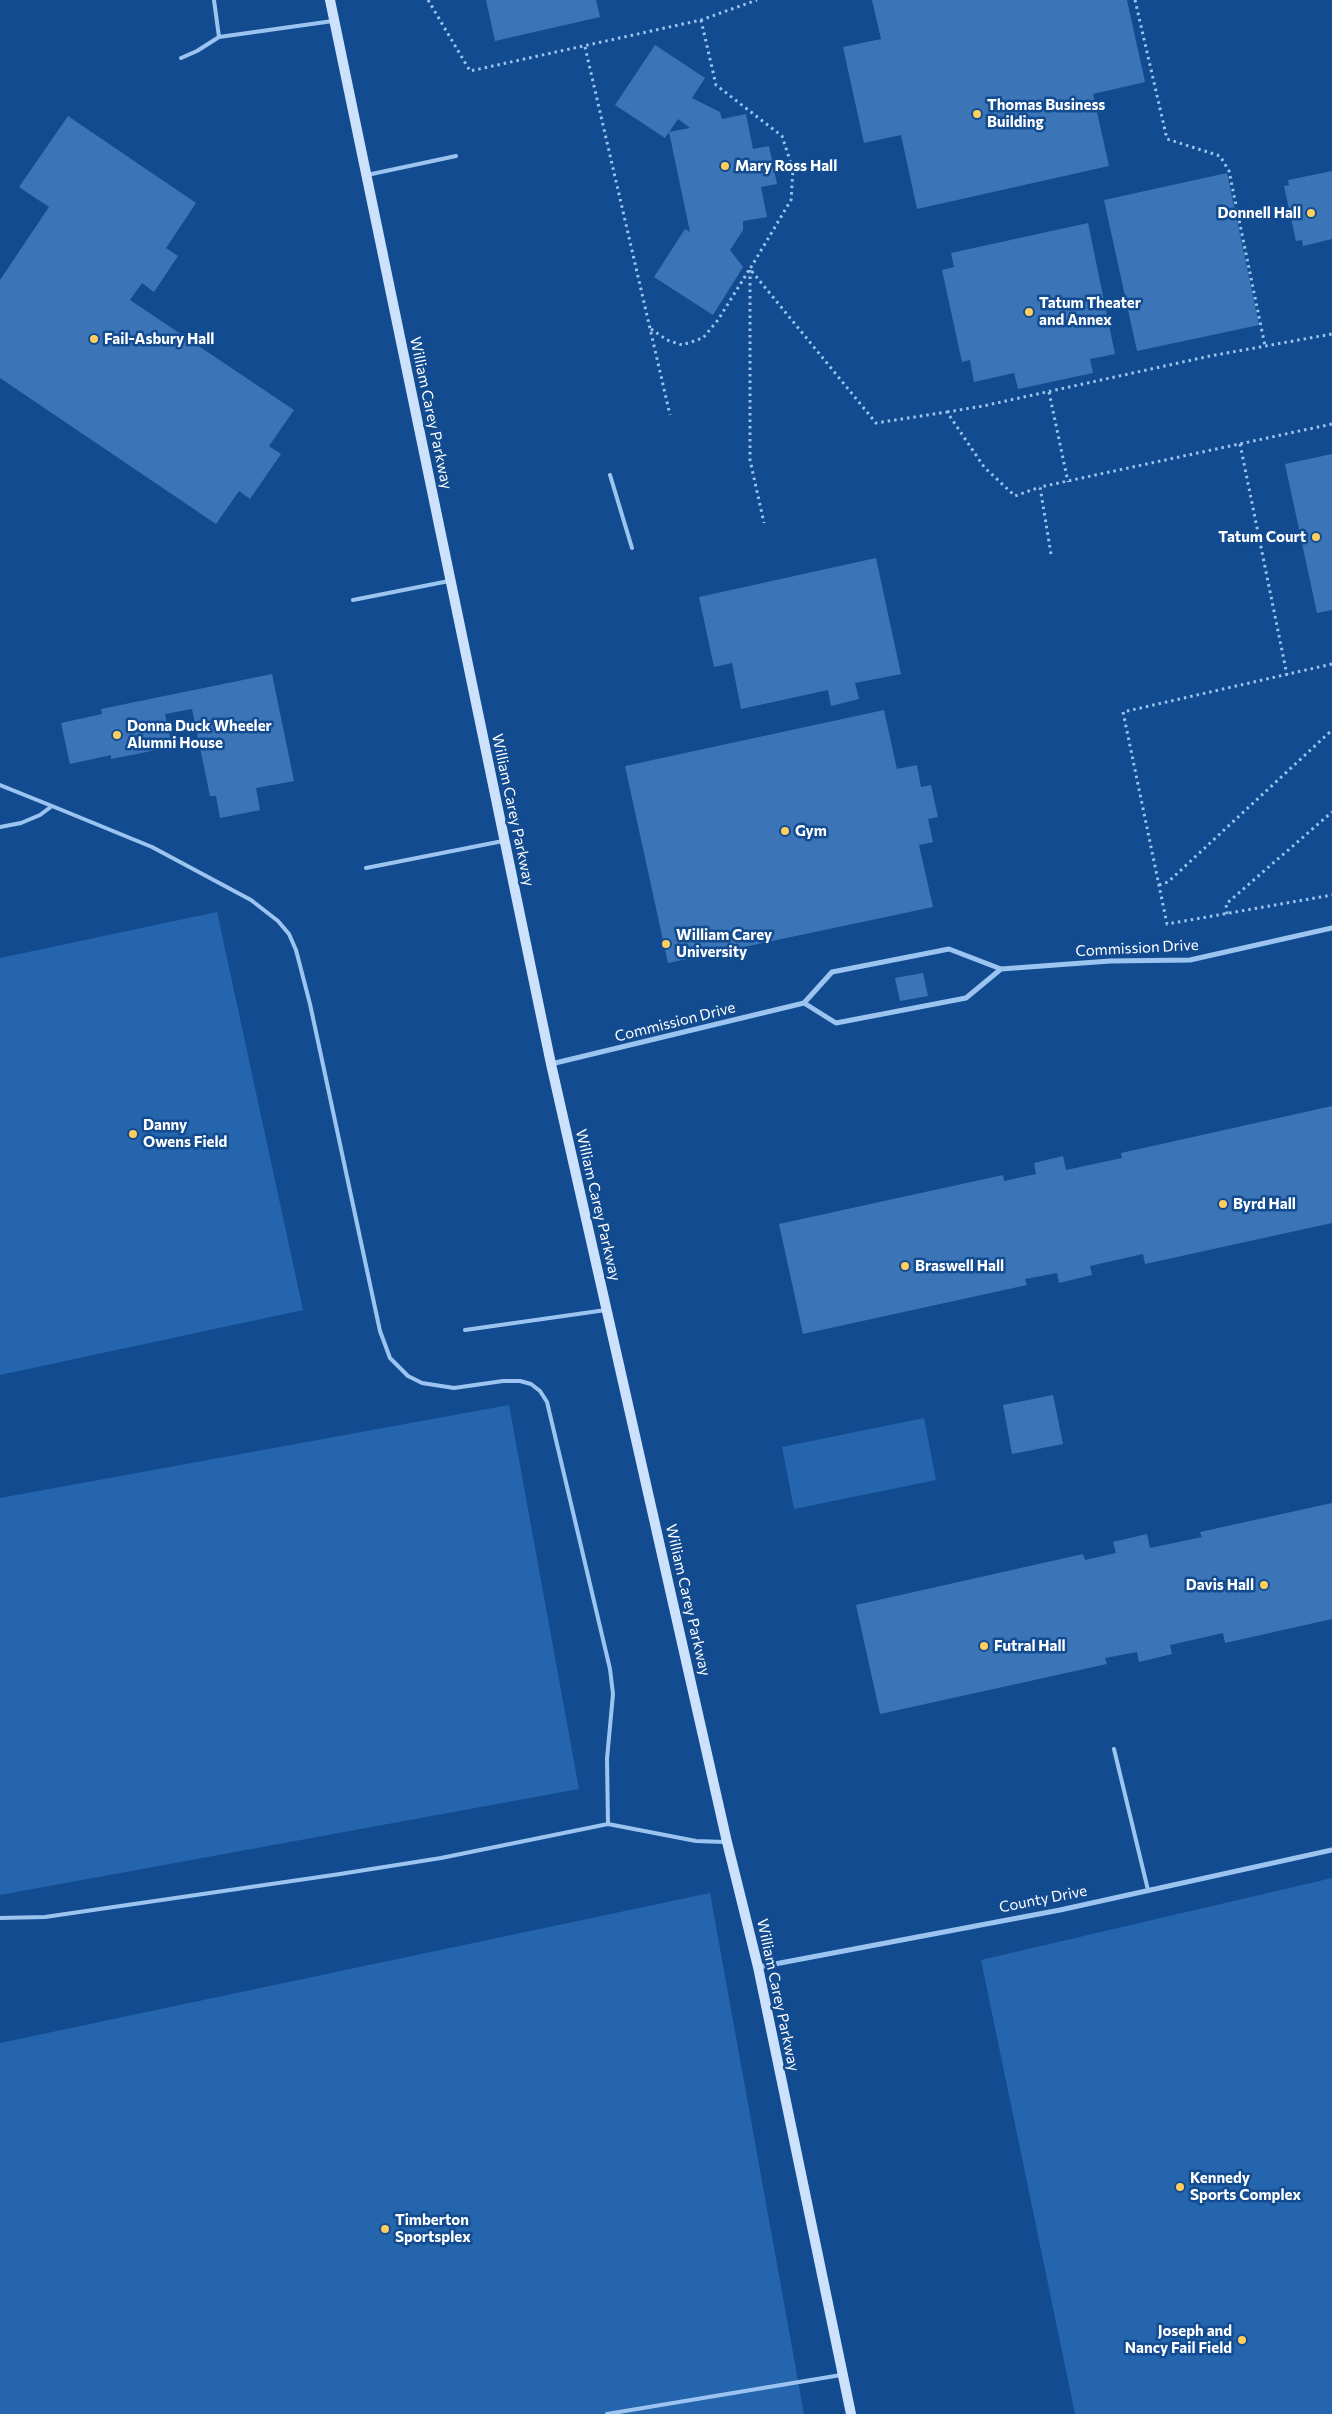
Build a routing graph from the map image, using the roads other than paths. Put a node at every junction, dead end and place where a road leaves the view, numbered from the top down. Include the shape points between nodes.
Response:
1 (214, 0) edge
2 (330, 0) edge
3 (335, 21) junction
4 (219, 37) junction
5 (181, 58) dead end
6 (456, 156) dead end
7 (367, 175) junction
8 (610, 475) dead end
9 (632, 548) dead end
10 (450, 581) junction
11 (353, 600) dead end
12 (0, 785) edge
13 (52, 806) junction
14 (0, 827) edge
15 (505, 840) junction
16 (366, 868) dead end
17 (1332, 928) edge
18 (1000, 969) junction
19 (804, 1003) junction
20 (551, 1064) junction
21 (607, 1310) junction
22 (465, 1330) dead end
23 (1114, 1749) dead end
24 (608, 1824) junction
25 (727, 1842) junction
26 (1332, 1850) edge
27 (1148, 1890) junction
28 (0, 1918) edge
29 (758, 1968) junction
30 (843, 2374) junction
31 (607, 2414) edge
32 (851, 2414) edge

1 - 4 lane
2 - 3 street, William Carey Parkway
3 - 4 lane
3 - 7 street, William Carey Parkway
4 - 5 lane
6 - 7 lane
7 - 10 street, William Carey Parkway
8 - 9 lane
10 - 11 lane
10 - 15 street, William Carey Parkway
12 - 13 lane
13 - 14 lane via 21,823
13 - 24 lane via 152,847 250,900 278,921 289,934 310,1004 380,1331 390,1358 408,1376 422,1383 454,1388 520,1381 540,1391 547,1402 610,1669 613,1694 607,1759
15 - 16 lane
15 - 20 street, William Carey Parkway
17 - 18 street, Commission Drive via 1190,960
18 - 19 street via 966,998 836,1023
18 - 19 street, Commission Drive via 949,949 832,972
19 - 20 street, Commission Drive
20 - 21 street, William Carey Parkway
21 - 22 lane
21 - 25 street, William Carey Parkway
23 - 27 lane
24 - 25 lane via 696,1841
24 - 28 lane via 441,1858 340,1874 45,1917
25 - 29 street, William Carey Parkway
26 - 27 street, County Drive
27 - 29 street, County Drive
29 - 30 street, William Carey Parkway
30 - 31 lane
30 - 32 street, William Carey Parkway

